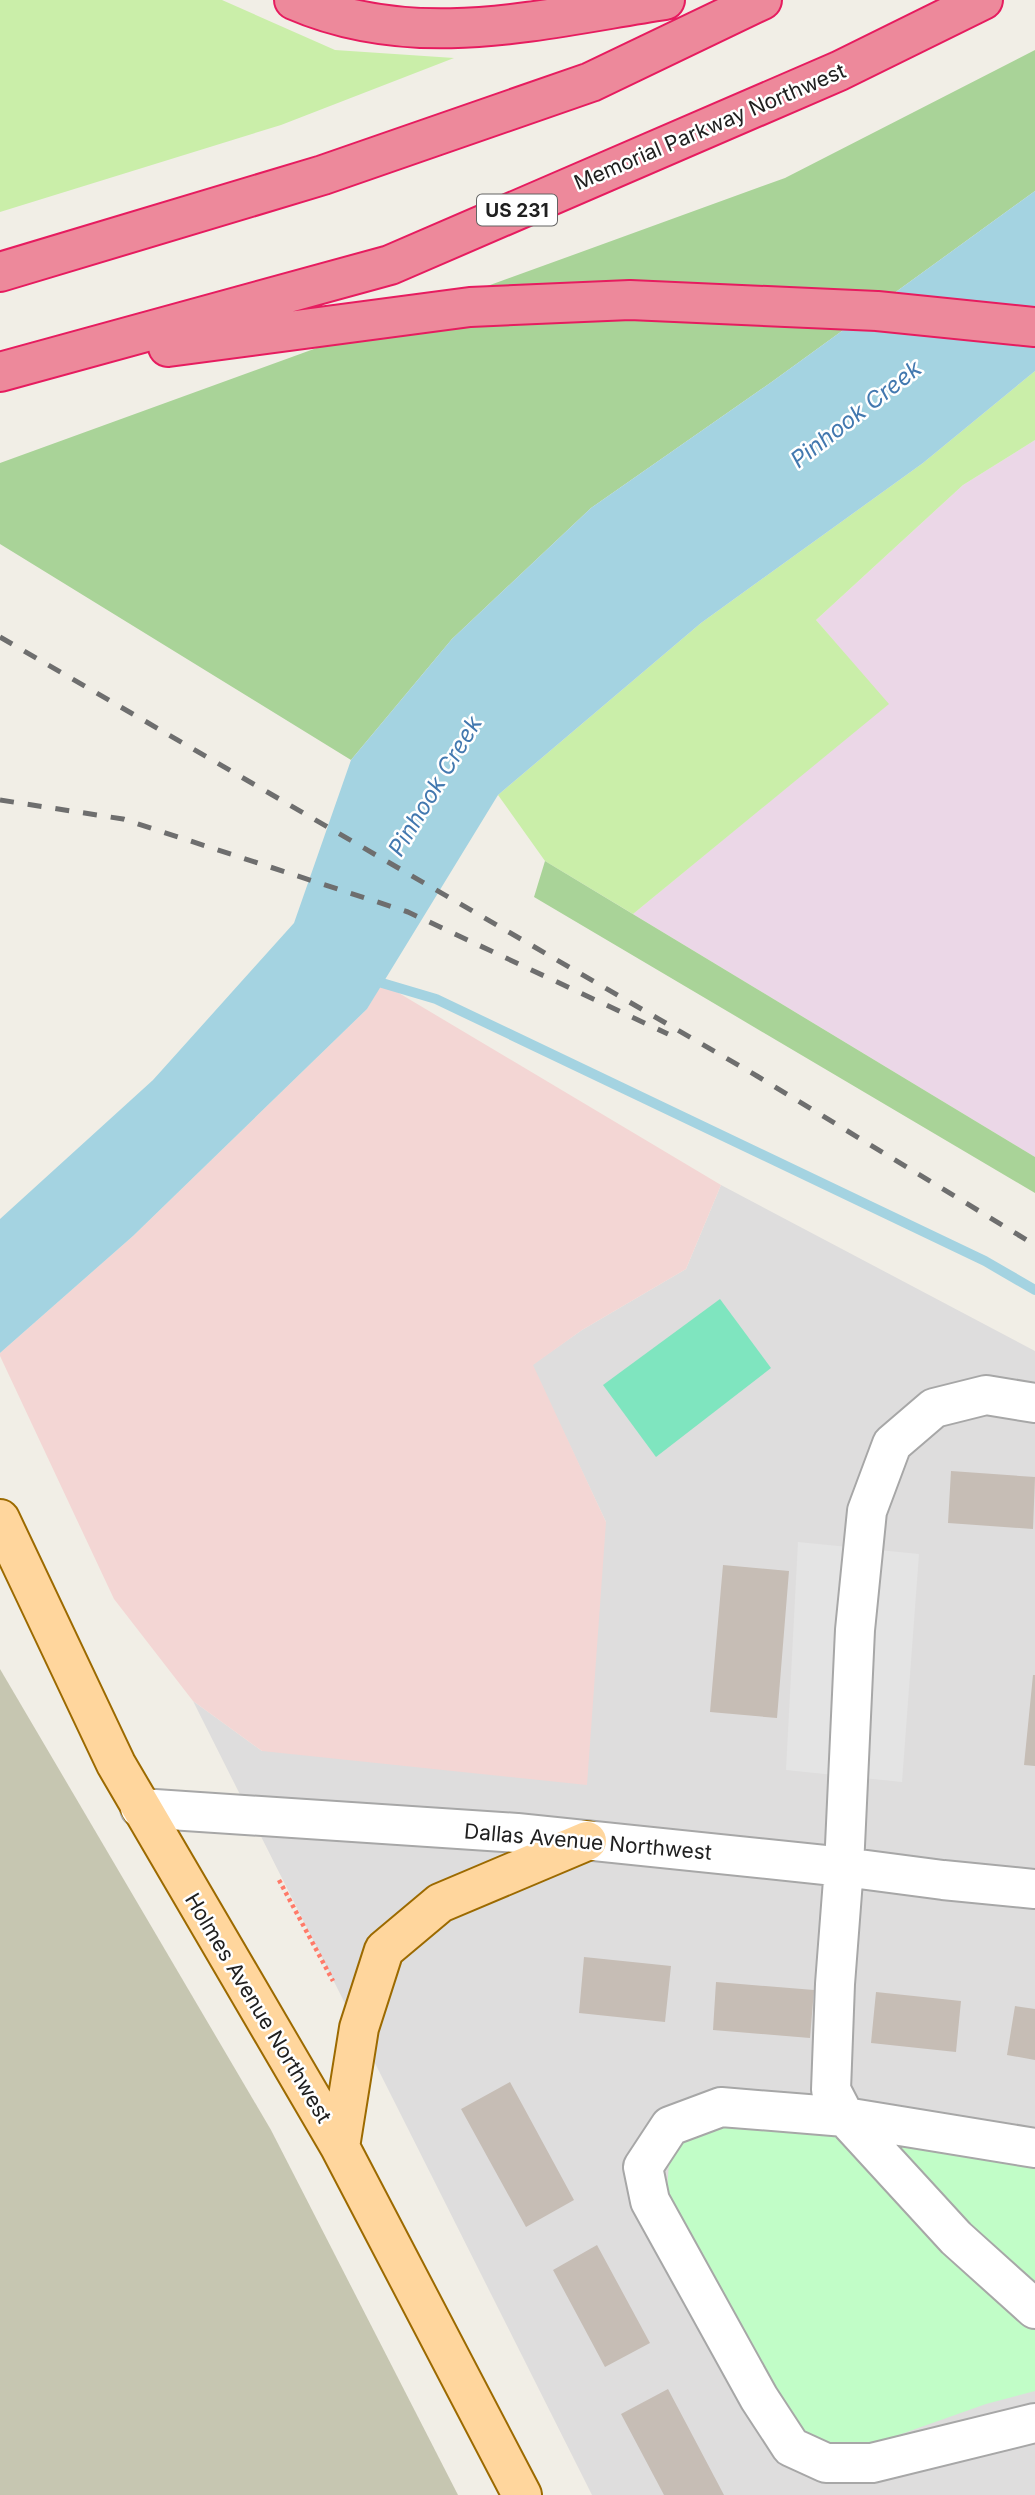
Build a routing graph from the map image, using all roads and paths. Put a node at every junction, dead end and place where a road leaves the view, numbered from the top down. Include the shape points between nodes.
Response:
1 (294, 0) edge
2 (665, 0) edge
3 (762, 0) edge
4 (983, 0) edge
5 (3, 271) edge
6 (1035, 327) edge
7 (15, 368) edge
8 (1035, 1403) edge
9 (0, 1519) edge
10 (140, 1808) junction
11 (587, 1841) junction
12 (844, 1867) junction
13 (279, 1880) dead end
14 (1035, 1889) edge
15 (337, 1989) dead end
16 (845, 2117) junction
17 (340, 2147) junction
18 (1035, 2148) edge
19 (1035, 2309) edge
20 (1035, 2423) edge
21 (522, 2495) edge

1 - 2 highway via 345,18 440,30 487,28
3 - 5 highway via 591,82 323,175
4 - 7 highway, Memorial Parkway Northwest / US 231 via 839,71 390,265
6 - 7 highway via 877,311 631,300 470,307
8 - 12 street via 986,1395 934,1408 892,1444 867,1511 855,1630
9 - 10 main road, Holmes Avenue Northwest
10 - 11 street, Dallas Avenue Northwest
10 - 17 main road, Holmes Avenue Northwest
11 - 12 street, Dallas Avenue Northwest
11 - 17 main road via 440,1903 384,1950 359,2028
12 - 14 street, Dallas Avenue Northwest
12 - 16 street via 831,2090
13 - 15 path
16 - 18 street
16 - 19 street via 956,2238
16 - 20 street via 721,2107 670,2126 643,2167 650,2201 759,2398 792,2447 826,2463 872,2463
17 - 21 main road, Holmes Avenue Northwest

